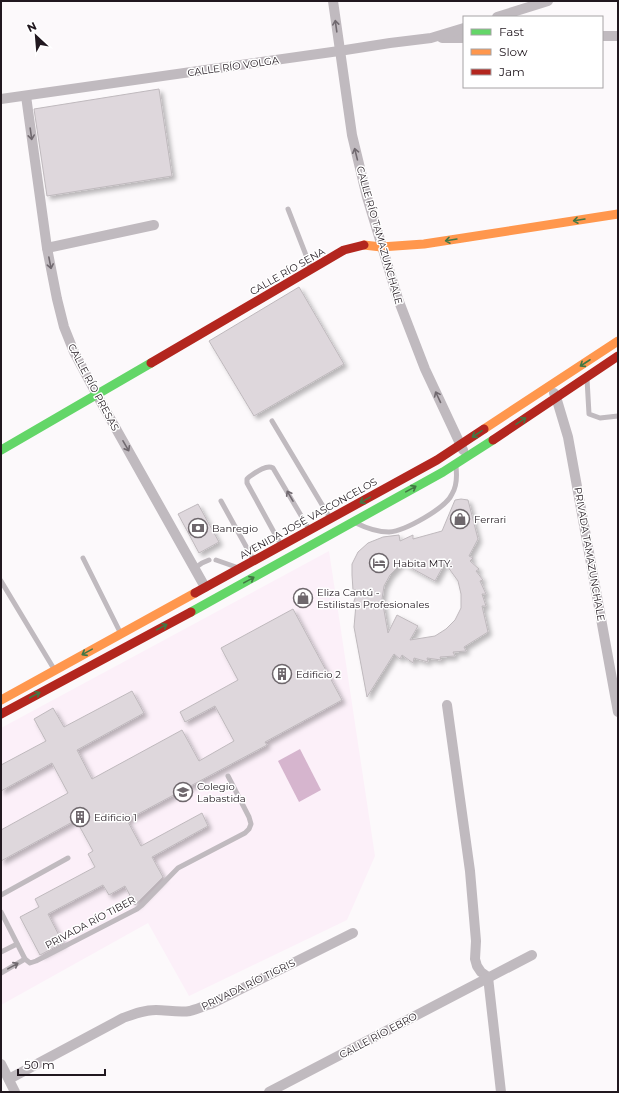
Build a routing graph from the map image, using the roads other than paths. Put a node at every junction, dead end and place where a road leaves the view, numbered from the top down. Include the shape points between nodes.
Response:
1 (333, 1) edge
2 (548, 1) edge
3 (500, 16) edge
4 (463, 28) edge
5 (603, 36) edge
6 (618, 36) edge
7 (431, 38) junction
8 (463, 38) edge
9 (339, 51) junction
10 (26, 96) junction
11 (1, 99) edge
12 (288, 208) dead end
13 (618, 214) edge
14 (154, 225) dead end
15 (381, 247) junction
16 (47, 248) junction
17 (312, 269) junction
18 (618, 341) edge
19 (618, 356) edge
20 (587, 376) junction
21 (549, 386) junction
22 (97, 395) junction
23 (556, 397) junction
24 (618, 416) edge
25 (272, 421) dead end
26 (460, 445) junction
27 (1, 450) edge
28 (467, 457) junction
29 (455, 464) junction
30 (221, 500) dead end
31 (331, 518) junction
32 (354, 522) junction
33 (310, 530) junction
34 (282, 546) junction
35 (83, 558) dead end
36 (209, 560) dead end
37 (216, 560) dead end
38 (254, 560) junction
39 (195, 568) junction
40 (239, 568) junction
41 (1, 581) edge
42 (205, 587) junction
43 (121, 634) junction
44 (127, 646) junction
45 (54, 670) junction
46 (1, 700) edge
47 (447, 705) dead end
48 (618, 712) edge
49 (1, 714) edge
50 (228, 776) dead end
51 (68, 858) dead end
52 (1, 895) edge
53 (1, 912) edge
54 (353, 933) dead end
55 (17, 944) junction
56 (1, 952) edge
57 (532, 955) dead end
58 (25, 959) junction
59 (1, 973) edge
60 (488, 977) junction
61 (1, 1064) edge
62 (9, 1079) junction
63 (15, 1092) edge
64 (269, 1092) edge
65 (501, 1092) edge

9 -> 1 street, CALLE RÍO TAMAZUNCHALE
2 - 3 street
4 - 7 street, CALLE RÍO VOLGA
5 - 6 street
7 - 8 street
7 - 9 street, CALLE RÍO VOLGA
9 - 10 street, CALLE RÍO VOLGA
15 -> 9 street, CALLE RÍO TAMAZUNCHALE via 352,135
10 - 11 street, CALLE RÍO VOLGA
10 -> 16 street, CALLE RÍO PRESAS
12 - 17 lane
13 -> 15 main road, CALLE RÍO SENA via 424,244
14 - 16 street
15 - 17 main road, CALLE RÍO SENA via 366,246 344,250
26 -> 15 street, CALLE RÍO TAMAZUNCHALE via 425,369
16 -> 22 street, CALLE RÍO PRESAS via 64,327
17 - 22 main road, CALLE RÍO SENA
18 -> 21 main road, AVENIDA JOSÉ VASCONCELOS
19 - 20 main road
20 - 23 main road
20 - 24 lane via 589,414 600,418
21 - 23 street, PRIVADA TAMAZUNCHALE
21 -> 26 main road, AVENIDA JOSÉ VASCONCELOS
22 - 27 main road, CALLE RÍO SENA
22 -> 39 street, CALLE RÍO PRESAS
28 -> 23 main road
23 - 48 street, PRIVADA TAMAZUNCHALE via 568,437
25 - 31 lane
26 - 28 street, CALLE RÍO TAMAZUNCHALE
26 -> 31 main road, AVENIDA JOSÉ VASCONCELOS
28 - 29 main road
32 -> 29 main road
29 - 32 lane via 457,474 452,496 437,510 420,520 389,532 369,529
30 - 38 lane
31 - 33 main road, AVENIDA JOSÉ VASCONCELOS
44 -> 32 main road
33 - 34 main road, AVENIDA JOSÉ VASCONCELOS
33 -> 34 lane via 273,468 266,467 247,478 247,483
34 - 38 main road, AVENIDA JOSÉ VASCONCELOS
35 - 43 lane
36 - 39 lane
37 - 40 lane
38 - 40 main road, AVENIDA JOSÉ VASCONCELOS
39 - 42 street, CALLE RÍO PRESAS
40 - 42 main road, AVENIDA JOSÉ VASCONCELOS
41 - 45 lane
42 - 43 main road, AVENIDA JOSÉ VASCONCELOS
43 - 44 lane
43 -> 45 main road, AVENIDA JOSÉ VASCONCELOS
49 -> 44 main road
45 - 46 main road, AVENIDA JOSÉ VASCONCELOS
47 - 60 street via 470,871 476,941 475,959 481,972
50 - 58 lane, PRIVADA RÍO TIBER via 249,817 251,824 245,833 178,868 137,908 36,961 30,963
51 - 52 lane
53 - 55 lane
54 - 62 street, PRIVADA RÍO TIGRIS via 205,1006 180,1012 146,1010 123,1018
55 - 56 lane
55 - 58 lane
57 - 60 street, CALLE RÍO EBRO
59 -> 58 lane, PRIVADA RÍO TIBER
60 - 64 street, CALLE RÍO EBRO
60 - 65 street
61 - 62 street
62 - 63 street

